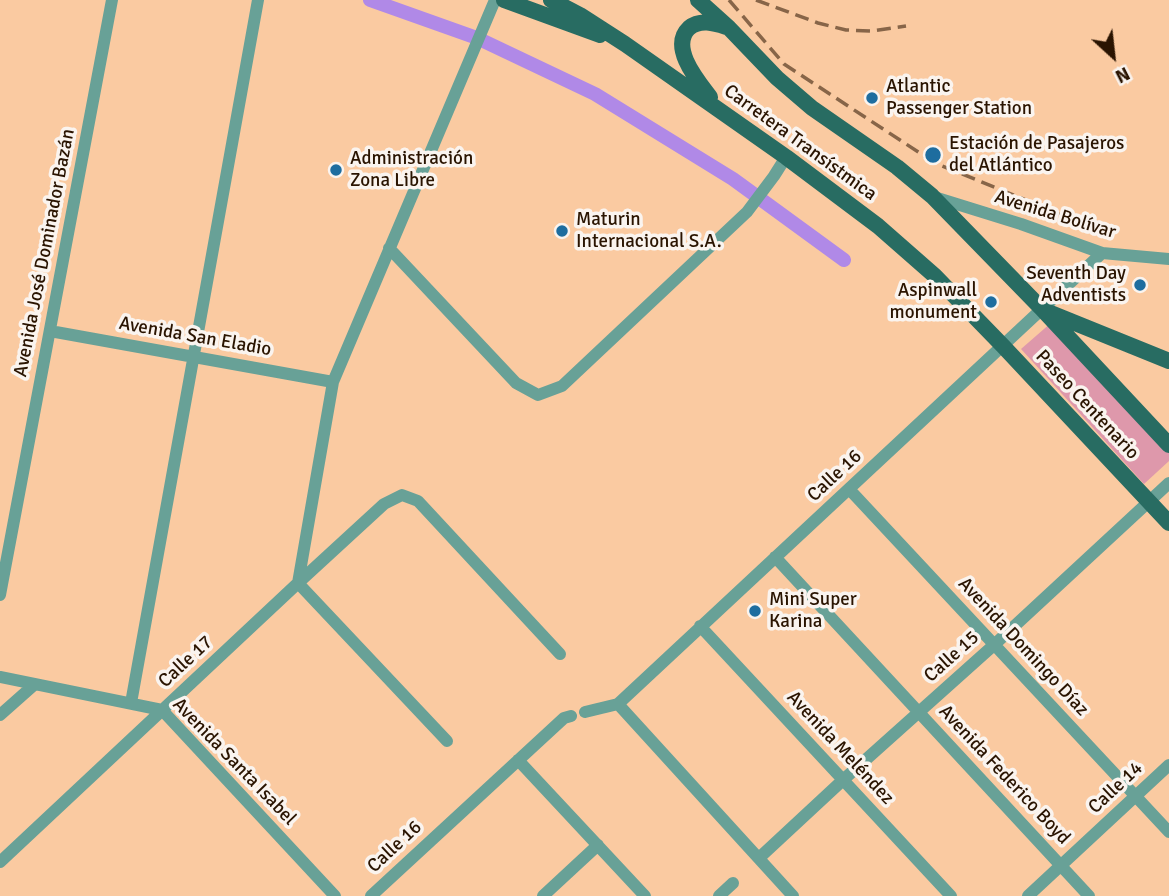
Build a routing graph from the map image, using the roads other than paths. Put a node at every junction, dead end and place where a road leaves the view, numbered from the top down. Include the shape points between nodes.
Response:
1 (111, 0) edge
2 (258, 0) edge
3 (495, 0) edge
4 (504, 0) edge
5 (551, 0) edge
6 (698, 0) edge
7 (729, 28) junction
8 (625, 44) junction
9 (720, 110) junction
10 (786, 157) junction
11 (932, 196) junction
12 (389, 248) junction
13 (1102, 253) junction
14 (1169, 259) edge
15 (1042, 309) junction
16 (50, 331) junction
17 (1003, 346) junction
18 (193, 357) junction
19 (1169, 361) edge
20 (333, 382) junction
21 (1169, 445) edge
22 (1169, 482) edge
23 (849, 489) junction
24 (1149, 501) junction
25 (1169, 523) edge
26 (775, 557) junction
27 (298, 583) junction
28 (0, 596) edge
29 (701, 626) junction
30 (995, 644) junction
31 (560, 654) dead end
32 (0, 677) edge
33 (35, 684) junction
34 (131, 703) junction
35 (618, 704) junction
36 (162, 710) junction
37 (585, 712) dead end
38 (919, 712) junction
39 (0, 715) edge
40 (570, 716) dead end
41 (447, 741) dead end
42 (518, 760) junction
43 (1169, 765) edge
44 (843, 780) junction
45 (1136, 796) junction
46 (1169, 832) edge
47 (598, 845) junction
48 (759, 858) junction
49 (0, 862) edge
50 (1061, 866) junction
51 (733, 883) dead end
52 (335, 896) edge
53 (371, 896) edge
54 (543, 896) edge
55 (645, 896) edge
56 (719, 896) edge
57 (793, 896) edge
58 (951, 896) edge
59 (1028, 896) edge
60 (1089, 896) edge

1 - 16 street, Avenida José Dominador Bazán
2 - 18 street
3 - 12 street
4 - 8 main road
5 - 8 main road, Carretera Transístmica
6 - 7 main road, Carretera Transístmica
7 - 9 main road via 695,24 684,34 682,44 688,65
7 - 11 main road, Carretera Transístmica via 812,108
8 - 9 main road, Carretera Transístmica
9 - 10 main road, Carretera Transístmica
10 - 12 street via 747,212 562,386 538,395 516,383
10 - 17 main road, Carretera Transístmica via 936,276
11 - 13 street, Avenida Bolívar
11 - 15 main road, Carretera Transístmica
12 - 20 street
13 - 14 street, Avenida Bolívar
13 - 15 street, Calle 16
15 - 17 street, Calle 16
15 - 19 main road
15 - 21 main road, Paseo Centenario
16 - 18 street, Avenida San Eladio
16 - 28 street, Avenida José Dominador Bazán
17 - 23 street, Calle 16
17 - 24 main road, Paseo Centenario
18 - 20 street, Avenida San Eladio
18 - 34 street
20 - 27 street
22 - 24 street, Calle 15
23 - 26 street, Calle 16
23 - 30 street, Avenida Domingo Díaz
24 - 25 main road, Paseo Centenario
24 - 30 street, Calle 15
26 - 29 street, Calle 16
26 - 38 street, Avenida Federico Boyd
27 - 31 street, Calle 17 via 384,504 402,495 418,500
27 - 36 street, Calle 17
27 - 41 street
29 - 35 street, Calle 16
29 - 44 street, Avenida Meléndez
30 - 38 street, Calle 15
30 - 45 street, Avenida Domingo Díaz
32 - 33 street, Avenida Santa Isabel
33 - 34 street, Avenida Santa Isabel
33 - 39 street
34 - 36 street, Avenida Santa Isabel
35 - 37 street, Calle 16
35 - 48 street
36 - 49 street, Calle 17
36 - 52 street, Avenida Santa Isabel
38 - 44 street, Calle 15
38 - 50 street, Avenida Federico Boyd
40 - 42 street, Calle 16
42 - 47 street
42 - 53 street, Calle 16
43 - 45 street, Calle 14
44 - 48 street, Calle 15
44 - 58 street, Avenida Meléndez
45 - 46 street, Avenida Domingo Díaz
45 - 50 street, Calle 14
47 - 54 street
47 - 55 street
48 - 57 street
50 - 59 street, Calle 14
50 - 60 street, Avenida Federico Boyd
51 - 56 street

